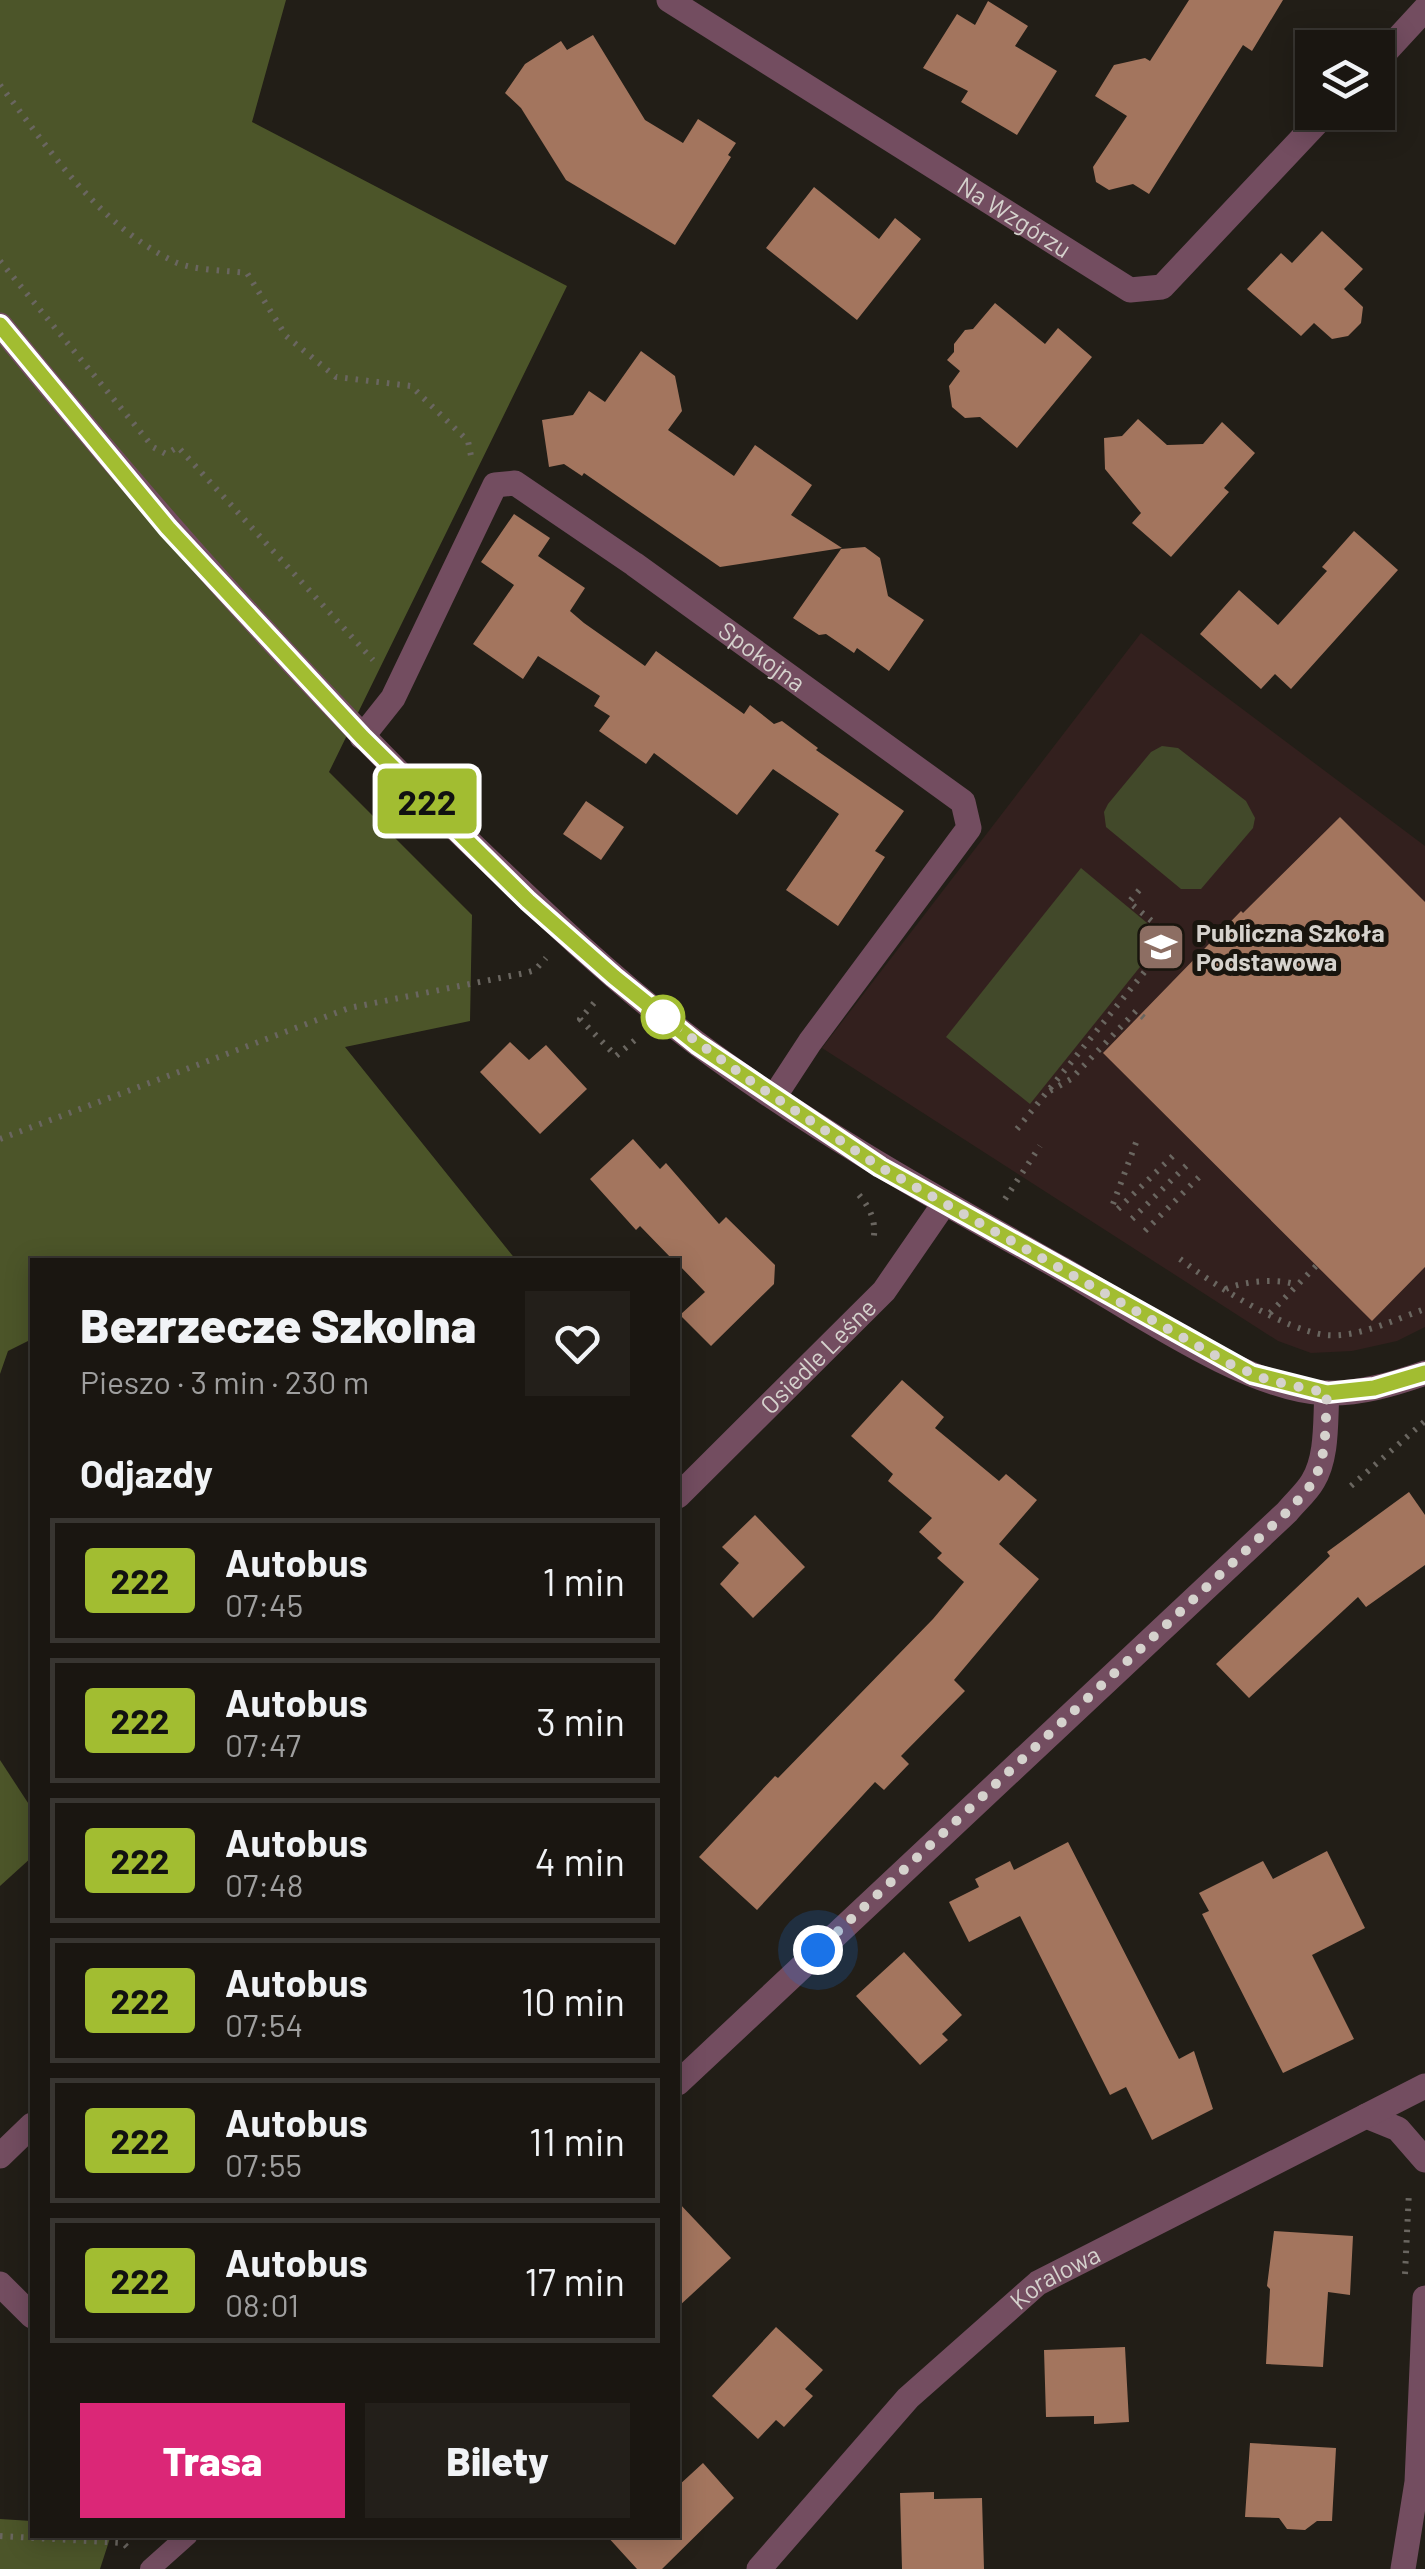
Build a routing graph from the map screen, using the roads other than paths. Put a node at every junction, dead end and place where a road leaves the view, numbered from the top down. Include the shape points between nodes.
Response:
1 (669, 0) edge
2 (1425, 10) edge
3 (1395, 42) edge
4 (1311, 130) edge
5 (0, 325) edge
6 (362, 737) junction
7 (774, 1098) junction
8 (944, 1204) junction
9 (1425, 1373) edge
10 (1327, 1393) junction
11 (680, 1494) edge
12 (680, 2081) edge
13 (1425, 2086) edge
14 (1366, 2116) junction
15 (30, 2127) edge
16 (0, 2156) edge
17 (1425, 2160) edge
18 (0, 2284) edge
19 (1425, 2298) edge
20 (30, 2314) edge
21 (183, 2538) edge
22 (143, 2562) edge
23 (759, 2569) edge
24 (1403, 2569) edge

1 - 4 street, Na Wzgórzu via 1130,290 1162,287
2 - 3 street
5 - 6 street via 168,528
6 - 7 street via 568,936
6 - 7 street, Spokojna via 392,698 495,485 515,484 963,802 969,828
7 - 8 street
8 - 10 street via 1232,1365
8 - 11 street, Osiedle Leśne via 884,1291
9 - 10 street
10 - 12 street via 1318,1470 1287,1512
13 - 14 street, Koralowa
14 - 17 street via 1398,2129
14 - 23 street, Koralowa via 1038,2283 908,2398
15 - 16 street
18 - 20 street
19 - 24 street via 1417,2482
21 - 22 lane

